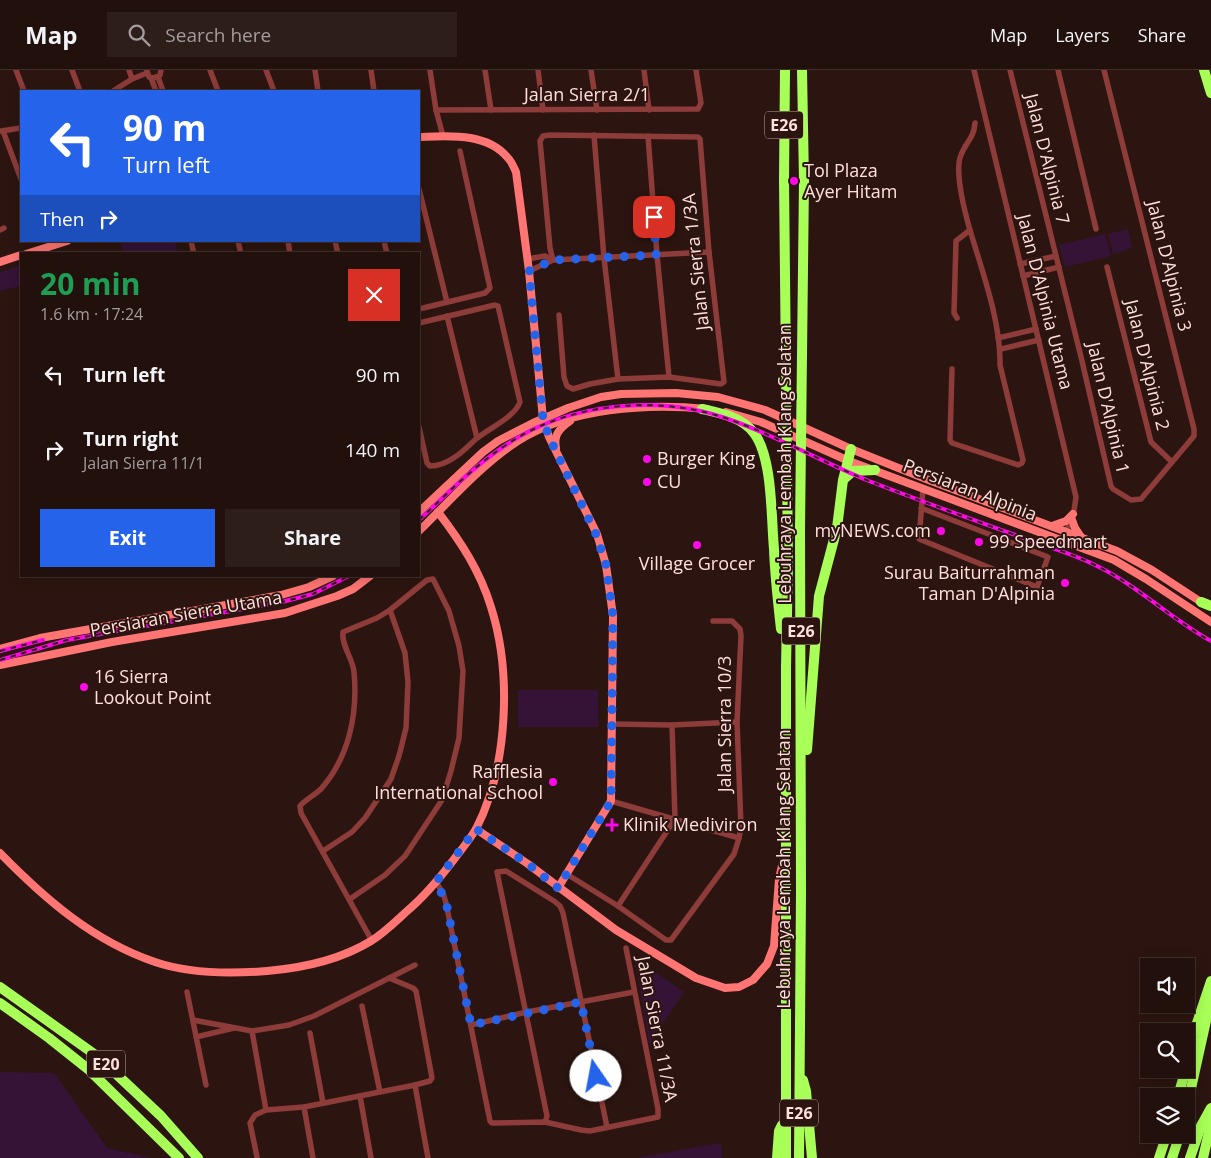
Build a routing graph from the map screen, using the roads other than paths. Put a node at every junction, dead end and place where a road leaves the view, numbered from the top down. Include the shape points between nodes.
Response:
1 (16, 70) edge
2 (72, 70) edge
3 (128, 70) edge
4 (161, 70) edge
5 (210, 70) edge
6 (266, 70) edge
7 (315, 70) edge
8 (372, 70) edge
9 (430, 70) edge
10 (485, 70) edge
11 (538, 70) edge
12 (591, 70) edge
13 (644, 70) edge
14 (696, 70) edge
15 (785, 70) edge
16 (802, 70) edge
17 (974, 70) edge
18 (1010, 70) edge
19 (1058, 70) edge
20 (1104, 70) edge
21 (1204, 70) edge
22 (151, 74) edge
23 (132, 79) junction
24 (24, 90) edge
25 (80, 90) edge
26 (116, 90) edge
27 (156, 90) edge
28 (162, 90) edge
29 (218, 90) edge
30 (274, 90) edge
31 (318, 90) edge
32 (374, 90) edge
33 (1211, 93) edge
34 (436, 110) junction
35 (490, 110) junction
36 (544, 110) junction
37 (597, 110) junction
38 (649, 110) junction
39 (975, 123) dead end
40 (20, 128) edge
41 (2, 131) edge
42 (594, 135) junction
43 (443, 136) junction
44 (648, 136) junction
45 (420, 137) edge
46 (460, 151) dead end
47 (20, 176) edge
48 (420, 193) edge
49 (1096, 229) dead end
50 (970, 230) junction
51 (64, 242) edge
52 (32, 252) edge
53 (709, 252) junction
54 (20, 255) edge
55 (656, 255) junction
56 (1056, 256) junction
57 (604, 258) junction
58 (527, 259) junction
59 (553, 260) junction
60 (1034, 261) junction
61 (0, 262) edge
62 (1020, 264) junction
63 (1059, 267) junction
64 (1107, 267) dead end
65 (529, 271) junction
66 (1036, 272) junction
67 (1023, 276) junction
68 (447, 302) junction
69 (420, 309) edge
70 (559, 315) dead end
71 (447, 316) junction
72 (957, 318) dead end
73 (420, 323) edge
74 (1036, 328) junction
75 (998, 338) junction
76 (1039, 340) junction
77 (1001, 349) junction
78 (952, 369) dead end
79 (669, 376) junction
80 (618, 379) junction
81 (542, 400) junction
82 (702, 409) junction
83 (558, 412) junction
84 (576, 418) junction
85 (543, 419) junction
86 (546, 428) junction
87 (420, 430) edge
88 (477, 438) junction
89 (851, 450) junction
90 (557, 452) junction
91 (849, 461) junction
92 (1172, 462) junction
93 (875, 470) junction
94 (843, 480) junction
95 (923, 489) junction
96 (430, 502) junction
97 (920, 508) junction
98 (420, 511) edge
99 (438, 512) junction
100 (1072, 516) junction
101 (1052, 526) junction
102 (420, 530) edge
103 (1066, 532) junction
104 (1081, 537) junction
105 (1063, 541) junction
106 (1152, 570) junction
107 (331, 577) edge
108 (369, 577) edge
109 (1146, 579) junction
110 (1201, 602) junction
111 (1211, 606) edge
112 (390, 610) junction
113 (1211, 610) edge
114 (712, 620) dead end
115 (1211, 622) edge
116 (0, 649) edge
117 (0, 665) edge
118 (786, 667) junction
119 (737, 722) junction
120 (610, 724) junction
121 (672, 725) junction
122 (611, 801) junction
123 (675, 820) junction
124 (476, 829) junction
125 (739, 838) junction
126 (786, 847) junction
127 (324, 851) junction
128 (0, 853) edge
129 (565, 873) junction
130 (436, 882) junction
131 (558, 888) junction
132 (801, 890) junction
133 (350, 899) junction
134 (618, 906) junction
135 (372, 941) junction
136 (626, 948) dead end
137 (414, 965) dead end
138 (389, 978) junction
139 (1211, 981) edge
140 (0, 987) edge
141 (187, 992) dead end
142 (634, 992) junction
143 (1211, 998) edge
144 (581, 1002) junction
145 (0, 1003) edge
146 (362, 1006) dead end
147 (527, 1012) junction
148 (193, 1020) junction
149 (471, 1025) junction
150 (236, 1027) junction
151 (1195, 1029) edge
152 (252, 1031) junction
153 (310, 1033) dead end
154 (196, 1038) junction
155 (799, 1068) junction
156 (206, 1085) dead end
157 (415, 1085) junction
158 (1191, 1088) edge
159 (380, 1092) junction
160 (360, 1096) junction
161 (323, 1103) junction
162 (304, 1107) junction
163 (1211, 1107) edge
164 (266, 1110) junction
165 (786, 1118) junction
166 (545, 1122) junction
167 (607, 1127) junction
168 (1164, 1143) edge
169 (1177, 1143) edge
170 (1203, 1157) edge
171 (179, 1158) edge
172 (198, 1158) edge
173 (257, 1158) edge
174 (313, 1158) edge
175 (371, 1158) edge
176 (428, 1158) edge
177 (777, 1158) edge
178 (786, 1158) edge
179 (799, 1158) edge
180 (812, 1158) edge
181 (1159, 1158) edge
182 (1172, 1158) edge
183 (1190, 1158) edge

1 - 24 street
2 - 25 street
3 - 23 street
4 - 22 street
5 - 29 street
6 - 30 street
7 - 31 street
8 - 32 street
9 - 34 street
10 - 35 street
11 - 36 street
12 - 37 street
13 - 38 street
14 - 38 street, Jalan Sierra 2/1 via 701,103 698,110
15 - 118 highway, Lebuhraya Lembah Klang Selatan / E26
16 - 132 highway, Lebuhraya Lembah Klang Selatan / E26
17 - 62 street, Jalan D'Alpinia Utama
18 - 56 street, Jalan D'Alpinia 7
19 - 49 street
20 - 92 street, Jalan D'Alpinia 3 via 1194,428 1194,436
21 - 33 highway
22 - 23 street
22 - 27 street
22 - 28 street
23 - 26 street
34 - 35 street, Jalan Sierra 2/1
34 - 43 street
35 - 36 street, Jalan Sierra 2/1
36 - 37 street, Jalan Sierra 2/1
37 - 38 street, Jalan Sierra 2/1
39 - 50 street via 974,134 959,162
40 - 41 street
41 - 47 street
42 - 44 street
42 - 57 street
42 - 59 street via 550,134 540,141
43 - 45 main road
43 - 58 main road via 471,137 496,148 508,158 516,172
44 - 53 street, Jalan Sierra 1/3A via 700,139
44 - 55 street
46 - 68 street via 490,288 485,293
48 - 68 street
50 - 72 street via 956,241 954,312
50 - 75 street
51 - 52 main road
53 - 55 street
53 - 79 street, Jalan Sierra 1/3A via 724,382
54 - 61 main road
55 - 57 street
55 - 79 street
56 - 60 street
56 - 63 street, Jalan D'Alpinia 1
57 - 59 street
57 - 80 street
58 - 59 street via 545,256
58 - 65 main road
59 - 65 street
60 - 62 street
60 - 66 street
62 - 67 street, Jalan D'Alpinia Utama
63 - 66 street
63 - 92 street, Jalan D'Alpinia 1 via 1113,489 1132,500 1141,499
64 - 92 street, Jalan D'Alpinia 2 via 1151,442
65 - 81 main road
66 - 67 street
67 - 74 street, Jalan D'Alpinia Utama
68 - 69 street
70 - 80 street via 567,386 573,389
71 - 73 street
71 - 88 street
71 - 88 street via 496,305 500,309 520,402 516,410
74 - 75 street
74 - 76 street, Jalan D'Alpinia Utama
75 - 77 street
76 - 77 street
76 - 100 street, Jalan D'Alpinia Utama via 1076,497
77 - 78 street via 1000,365 1023,460 1018,465 952,443
79 - 80 street
81 - 83 main road
81 - 85 main road
82 - 84 main road via 620,409
82 - 91 main road, Persiaran Alpinia via 730,412 761,422
82 - 118 highway via 742,423 753,432 761,446 767,470
83 - 85 main road
83 - 89 main road, Persiaran Alpinia via 602,397 646,393 718,397 765,410
84 - 86 main road
84 - 90 main road via 558,430
85 - 86 main road
85 - 96 main road via 483,452
86 - 90 main road
86 - 99 main road via 506,450
87 - 88 street via 430,466 444,464
89 - 91 highway
89 - 101 main road, Persiaran Alpinia
90 - 120 main road via 596,534 606,565 613,616
91 - 93 main road, Persiaran Alpinia
91 - 94 highway
93 - 94 highway via 853,471
93 - 95 main road, Persiaran Alpinia
94 - 132 highway via 837,528 819,596 807,747
95 - 97 street
95 - 105 main road, Persiaran Alpinia
96 - 98 main road
96 - 99 street
97 - 97 street via 1048,557 1036,587 919,539
99 - 102 main road
99 - 124 main road via 475,567 491,607 504,668 503,722 497,768
100 - 101 main road
100 - 103 street, Jalan D'Alpinia Utama
100 - 104 main road
101 - 103 main road, Persiaran Alpinia
103 - 104 main road, Persiaran Alpinia
103 - 105 street, Jalan D'Alpinia Utama
104 - 106 main road, Persiaran Alpinia via 1118,551
105 - 109 main road, Persiaran Alpinia via 1114,560
106 - 109 main road
106 - 110 main road, Persiaran Alpinia
107 - 116 main road, Persiaran Sierra Utama via 281,596 40,638
108 - 117 main road, Persiaran Sierra Utama via 337,596 285,613
109 - 115 main road, Persiaran Alpinia
110 - 111 highway
110 - 113 main road, Persiaran Alpinia
112 - 127 street via 405,653 408,682 406,728 399,756 391,779 365,818 352,832
112 - 127 street via 346,630 342,635 354,670 353,724 344,755 300,810
112 - 133 street via 427,580 433,579 449,611 463,672 459,738 442,800 405,856 385,875
114 - 119 street, Jalan Sierra 10/3 via 732,621 740,630
118 - 126 highway, Lebuhraya Lembah Klang Selatan / E26
119 - 121 street
119 - 125 street, Jalan Sierra 10/3
120 - 121 street
120 - 122 main road
121 - 123 street
122 - 123 street
122 - 129 main road
123 - 125 street
123 - 134 street
124 - 130 main road
124 - 131 main road
125 - 134 street, Jalan Sierra 10/3 via 734,854 671,940 666,940
126 - 131 main road via 779,879 774,946 767,964 753,980 739,987 725,988 696,978 616,930
126 - 165 highway, Lebuhraya Lembah Klang Selatan / E26
127 - 133 street
128 - 135 main road via 74,921 128,952 176,968 241,972 303,967
129 - 131 main road
129 - 134 street
130 - 135 main road
130 - 149 street via 446,902
132 - 155 highway, Lebuhraya Lembah Klang Selatan / E26
133 - 135 street
136 - 142 street, Jalan Sierra 11/3A
137 - 138 street
138 - 152 street via 303,1022
138 - 157 street via 416,991 432,1078
139 - 151 highway
140 - 172 highway, E20 via 97,1056 161,1116
141 - 148 street
142 - 144 street
142 - 167 street, Jalan Sierra 11/3A via 658,1117
143 - 158 highway
144 - 147 street
144 - 147 street via 560,906 506,871 497,872
144 - 167 street
145 - 171 highway, E20 via 88,1069
146 - 159 street
147 - 149 street
147 - 166 street via 547,1116
148 - 150 street
148 - 154 street
149 - 166 street via 490,1121 494,1124
150 - 152 street
150 - 154 street
152 - 164 street
153 - 161 street
154 - 156 street
155 - 179 highway, Lebuhraya Lembah Klang Selatan / E26
155 - 180 highway via 806,1091
157 - 159 street
157 - 176 street
159 - 160 street
160 - 161 street
160 - 175 street
161 - 162 street
162 - 164 street
162 - 174 street
163 - 170 highway
163 - 183 highway
164 - 173 street via 254,1115 250,1123
165 - 177 highway via 779,1131
165 - 178 highway, Lebuhraya Lembah Klang Selatan / E26
166 - 167 street via 581,1130
168 - 181 highway
169 - 182 highway

